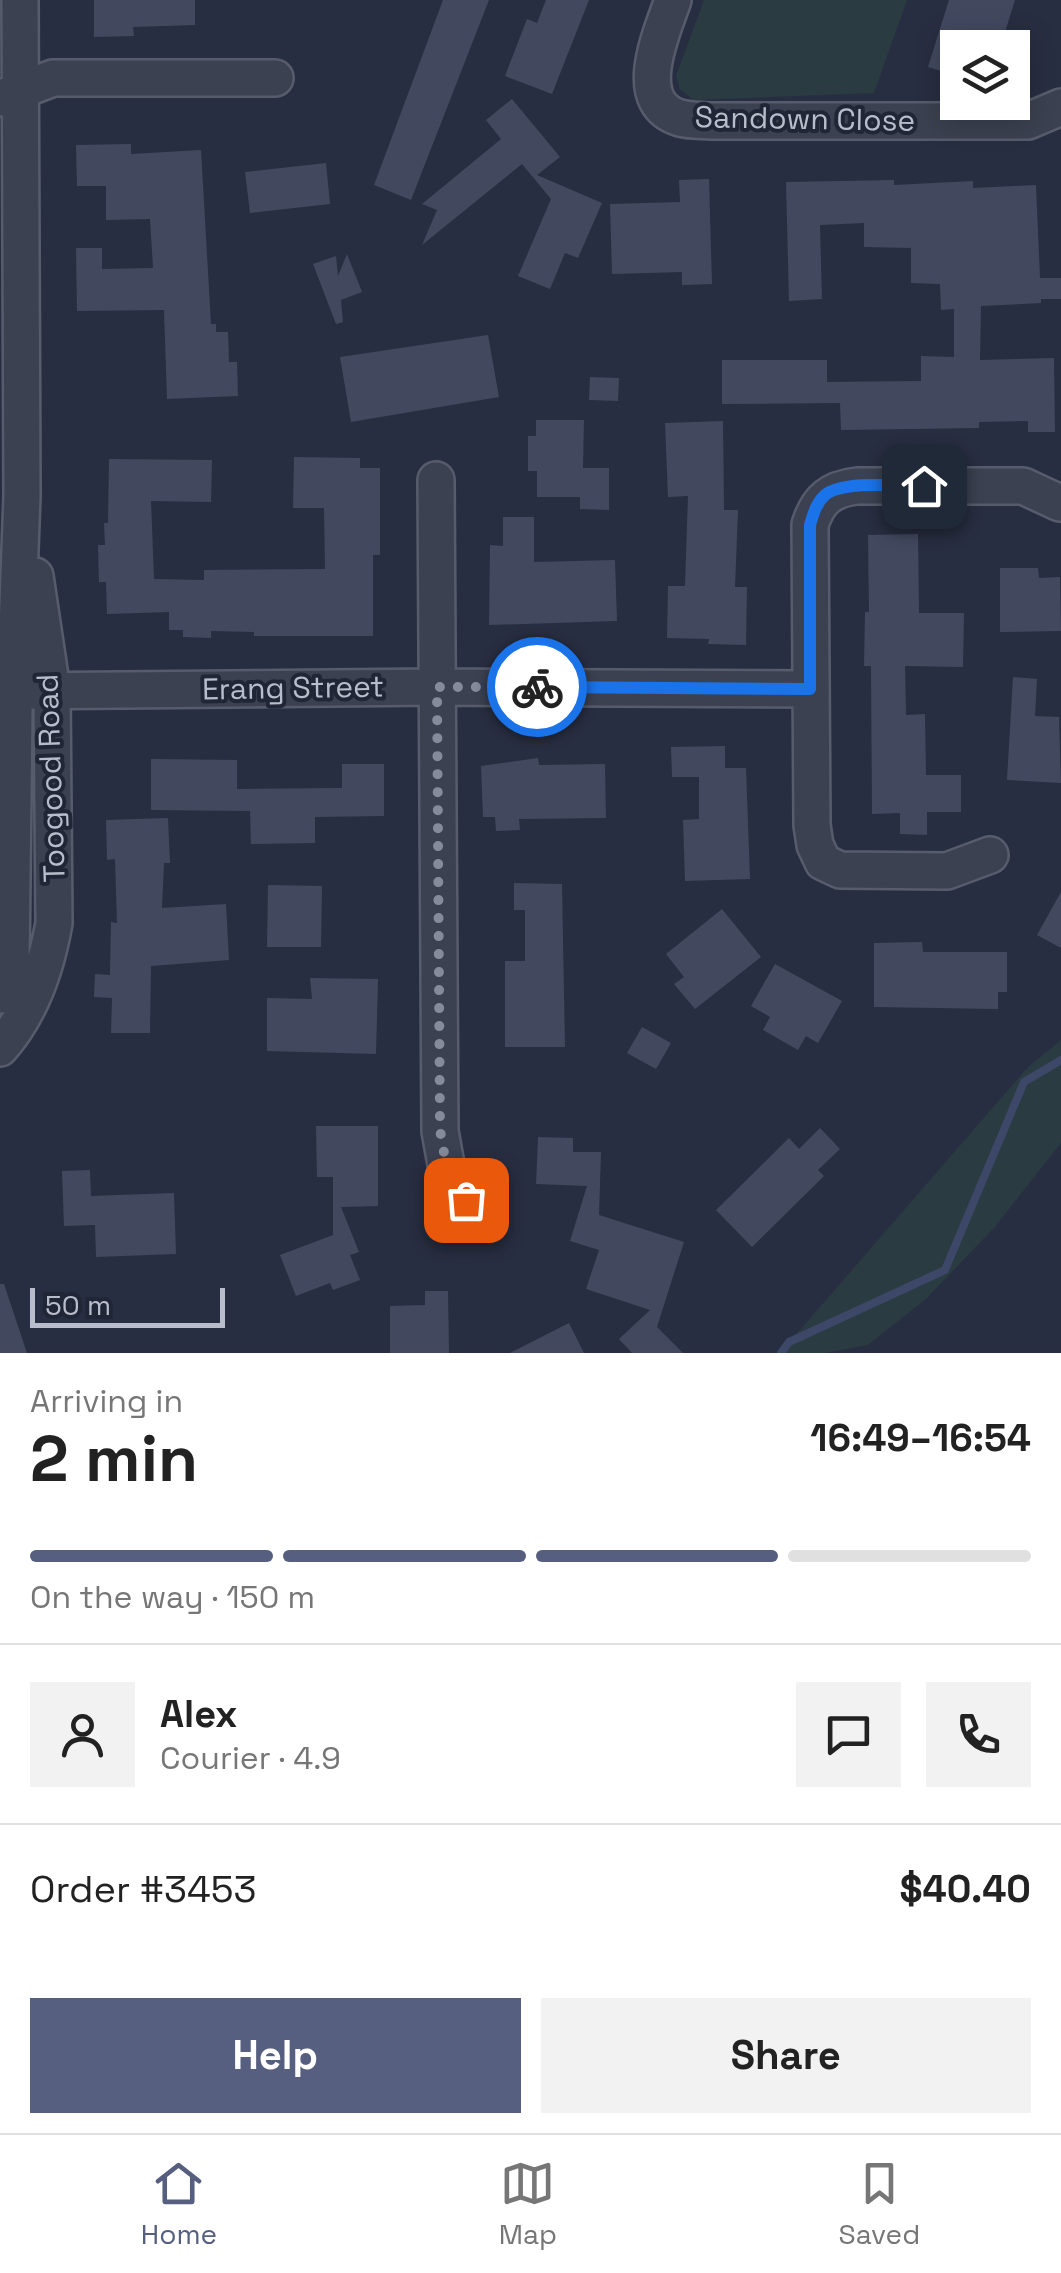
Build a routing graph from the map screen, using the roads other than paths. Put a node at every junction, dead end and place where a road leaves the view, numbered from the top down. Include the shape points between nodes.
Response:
1 (20, 0) edge
2 (673, 0) edge
3 (274, 78) dead end
4 (10, 94) edge
5 (1061, 107) edge
6 (436, 480) dead end
7 (22, 496) junction
8 (1060, 503) edge
9 (437, 687) junction
10 (810, 689) junction
11 (52, 690) junction
12 (15, 691) junction
13 (990, 855) dead end
14 (0, 995) edge
15 (0, 1048) edge
16 (466, 1200) dead end

1 - 4 street, Toogood Road
2 - 5 street, Sandown Close via 651,81 657,100 677,118 1028,120
3 - 4 street via 54,78
4 - 7 street, Toogood Road
6 - 9 street
7 - 11 street, Toogood Road
7 - 12 street, Toogood Road
8 - 10 street via 1023,486 858,486 825,496 810,525
9 - 10 street, Erang Street
9 - 11 street, Erang Street
9 - 16 street via 440,1130 447,1170
10 - 13 street via 812,825 823,862 840,870 947,871
11 - 12 street, Erang Street
11 - 15 street, Toogood Road via 54,923 34,996
12 - 14 street, Toogood Road via 11,964

